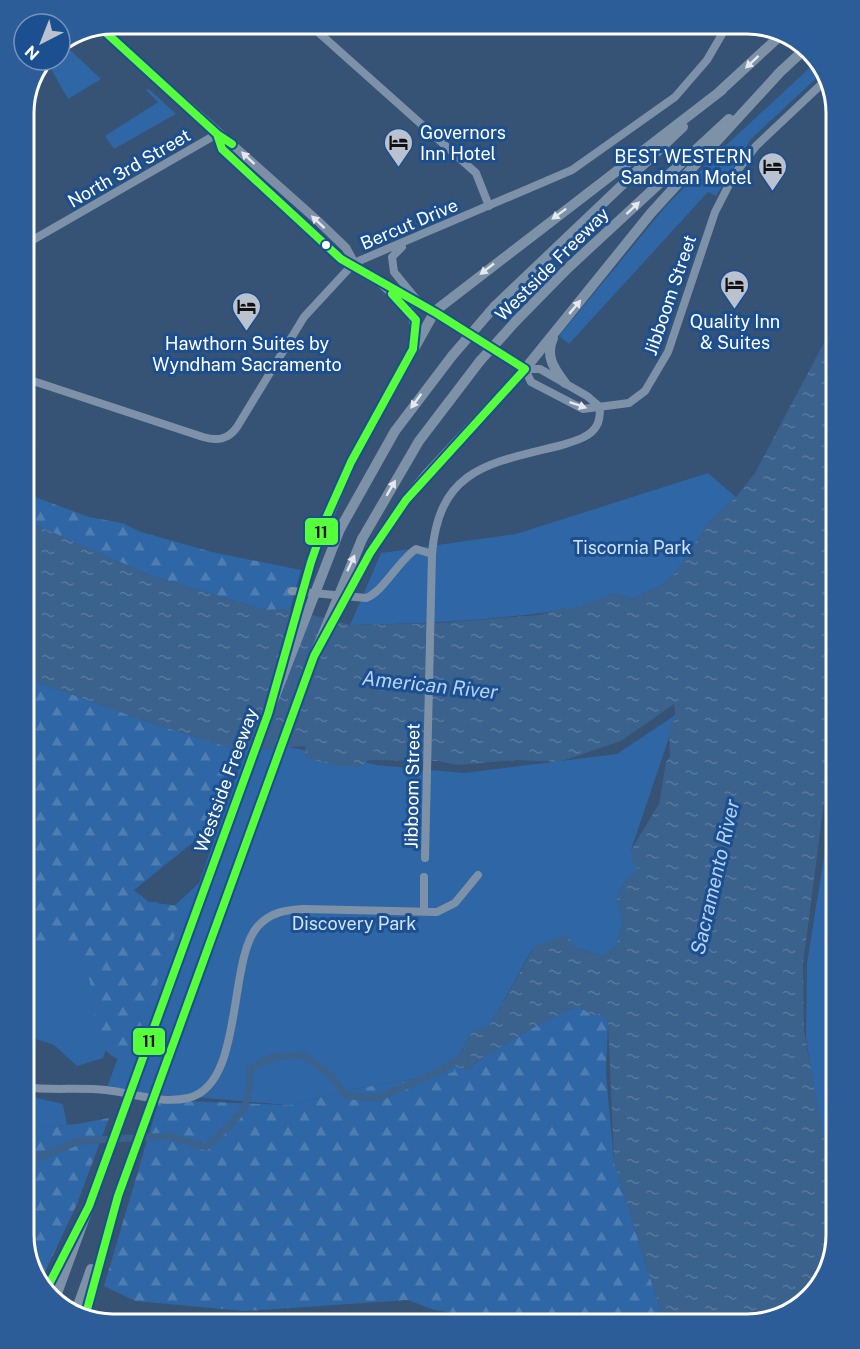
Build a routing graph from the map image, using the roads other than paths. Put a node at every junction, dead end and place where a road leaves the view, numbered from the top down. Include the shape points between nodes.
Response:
1 (109, 35) edge
2 (321, 35) edge
3 (721, 35) edge
4 (775, 40) edge
5 (800, 55) edge
6 (782, 70) junction
7 (820, 86) edge
8 (722, 90) junction
9 (217, 134) junction
10 (489, 206) junction
11 (35, 239) edge
12 (411, 240) junction
13 (354, 263) junction
14 (379, 281) junction
15 (418, 301) junction
16 (435, 311) junction
17 (557, 328) junction
18 (413, 349) junction
19 (525, 369) junction
20 (35, 382) edge
21 (565, 383) junction
22 (600, 407) junction
23 (432, 554) junction
24 (292, 591) dead end
25 (314, 656) junction
26 (268, 714) junction
27 (425, 858) dead end
28 (478, 875) dead end
29 (424, 876) dead end
30 (424, 911) junction
31 (35, 1087) edge
32 (118, 1196) junction
33 (89, 1206) junction
34 (50, 1282) edge
35 (58, 1292) edge
36 (78, 1305) edge
37 (86, 1309) edge

1 - 9 main road
2 - 10 street via 476,173
3 - 10 street, Bercut Drive via 696,75 660,108 572,170
4 -> 8 highway, Westside Freeway
5 - 6 highway, Westside Freeway
17 -> 6 highway via 651,213
25 -> 6 highway, Westside Freeway, bridge via 362,539 413,451 480,361 568,268
7 - 22 street, Jibboom Street via 756,146 734,175 716,212 668,352 652,382 628,402
8 -> 16 highway
8 -> 26 highway, Westside Freeway, bridge via 495,306 395,431 339,529
9 - 11 street, North 3rd Street
9 - 13 main road via 222,149 341,259
10 - 12 street, Bercut Drive
12 - 13 street, Bercut Drive
12 - 15 street via 395,252 391,262 394,272
13 - 14 main road
13 - 20 street, Bercut Drive via 304,317 237,427 222,439 203,437
14 - 15 main road
14 - 18 highway via 413,314 417,326
15 - 16 main road
16 - 18 highway
16 - 19 main road
17 - 19 highway
17 - 21 highway via 549,346 550,359
18 - 26 highway, bridge via 351,462 316,546
19 - 21 street via 540,369
19 -> 22 street via 531,382 556,396 583,409
19 - 25 highway, bridge via 400,508 370,553
21 - 22 street
22 - 23 street, Jibboom Street via 598,424 585,437 496,462 461,482 438,517
23 - 24 street via 422,550 411,552 370,596
23 - 27 street, Jibboom Street
25 - 32 highway, Westside Freeway, bridge
26 - 33 highway, Westside Freeway, bridge
28 - 30 street via 446,910
29 - 30 street
30 - 31 street via 304,909 282,910 270,916 251,937 224,1059 207,1087 188,1098
32 - 36 highway, Westside Freeway
32 - 37 highway
33 - 34 highway
33 - 35 highway, Westside Freeway

